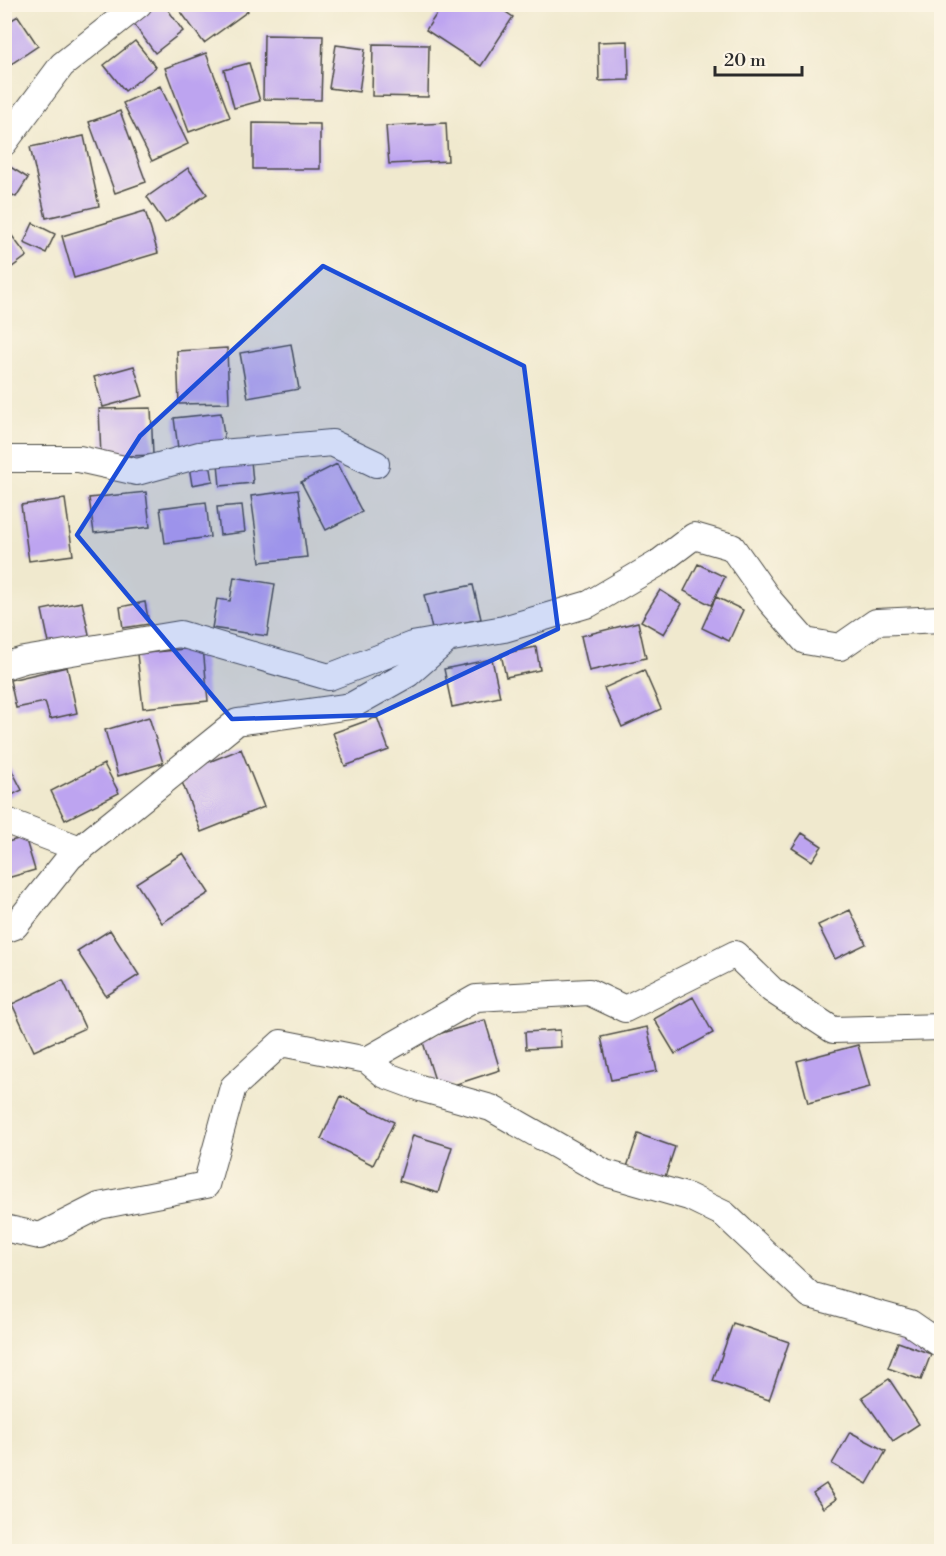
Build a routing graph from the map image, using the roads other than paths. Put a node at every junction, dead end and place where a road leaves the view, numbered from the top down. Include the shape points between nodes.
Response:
1 (139, 4) edge
2 (4, 143) edge
3 (4, 459) edge
4 (376, 464) dead end
5 (942, 619) edge
6 (449, 639) junction
7 (4, 666) edge
8 (4, 820) edge
9 (80, 849) junction
10 (4, 930) edge
11 (942, 1028) edge
12 (367, 1060) junction
13 (4, 1228) edge
14 (942, 1345) edge

1 - 2 street via 62,65
3 - 4 street via 79,459 136,472 199,455 332,443
5 - 6 street via 876,622 840,647 805,641 770,601 732,547 693,536 657,564 589,604
6 - 7 street via 412,645 329,677 180,634
6 - 9 street via 408,674 351,706 237,722
8 - 9 street
9 - 10 street via 15,926
11 - 12 street via 833,1030 772,990 735,954 625,1009 589,992 476,998
12 - 13 street via 281,1043 233,1087 206,1185 99,1206 40,1236
12 - 14 street via 385,1075 491,1108 605,1173 689,1197 724,1214 810,1295 910,1323

